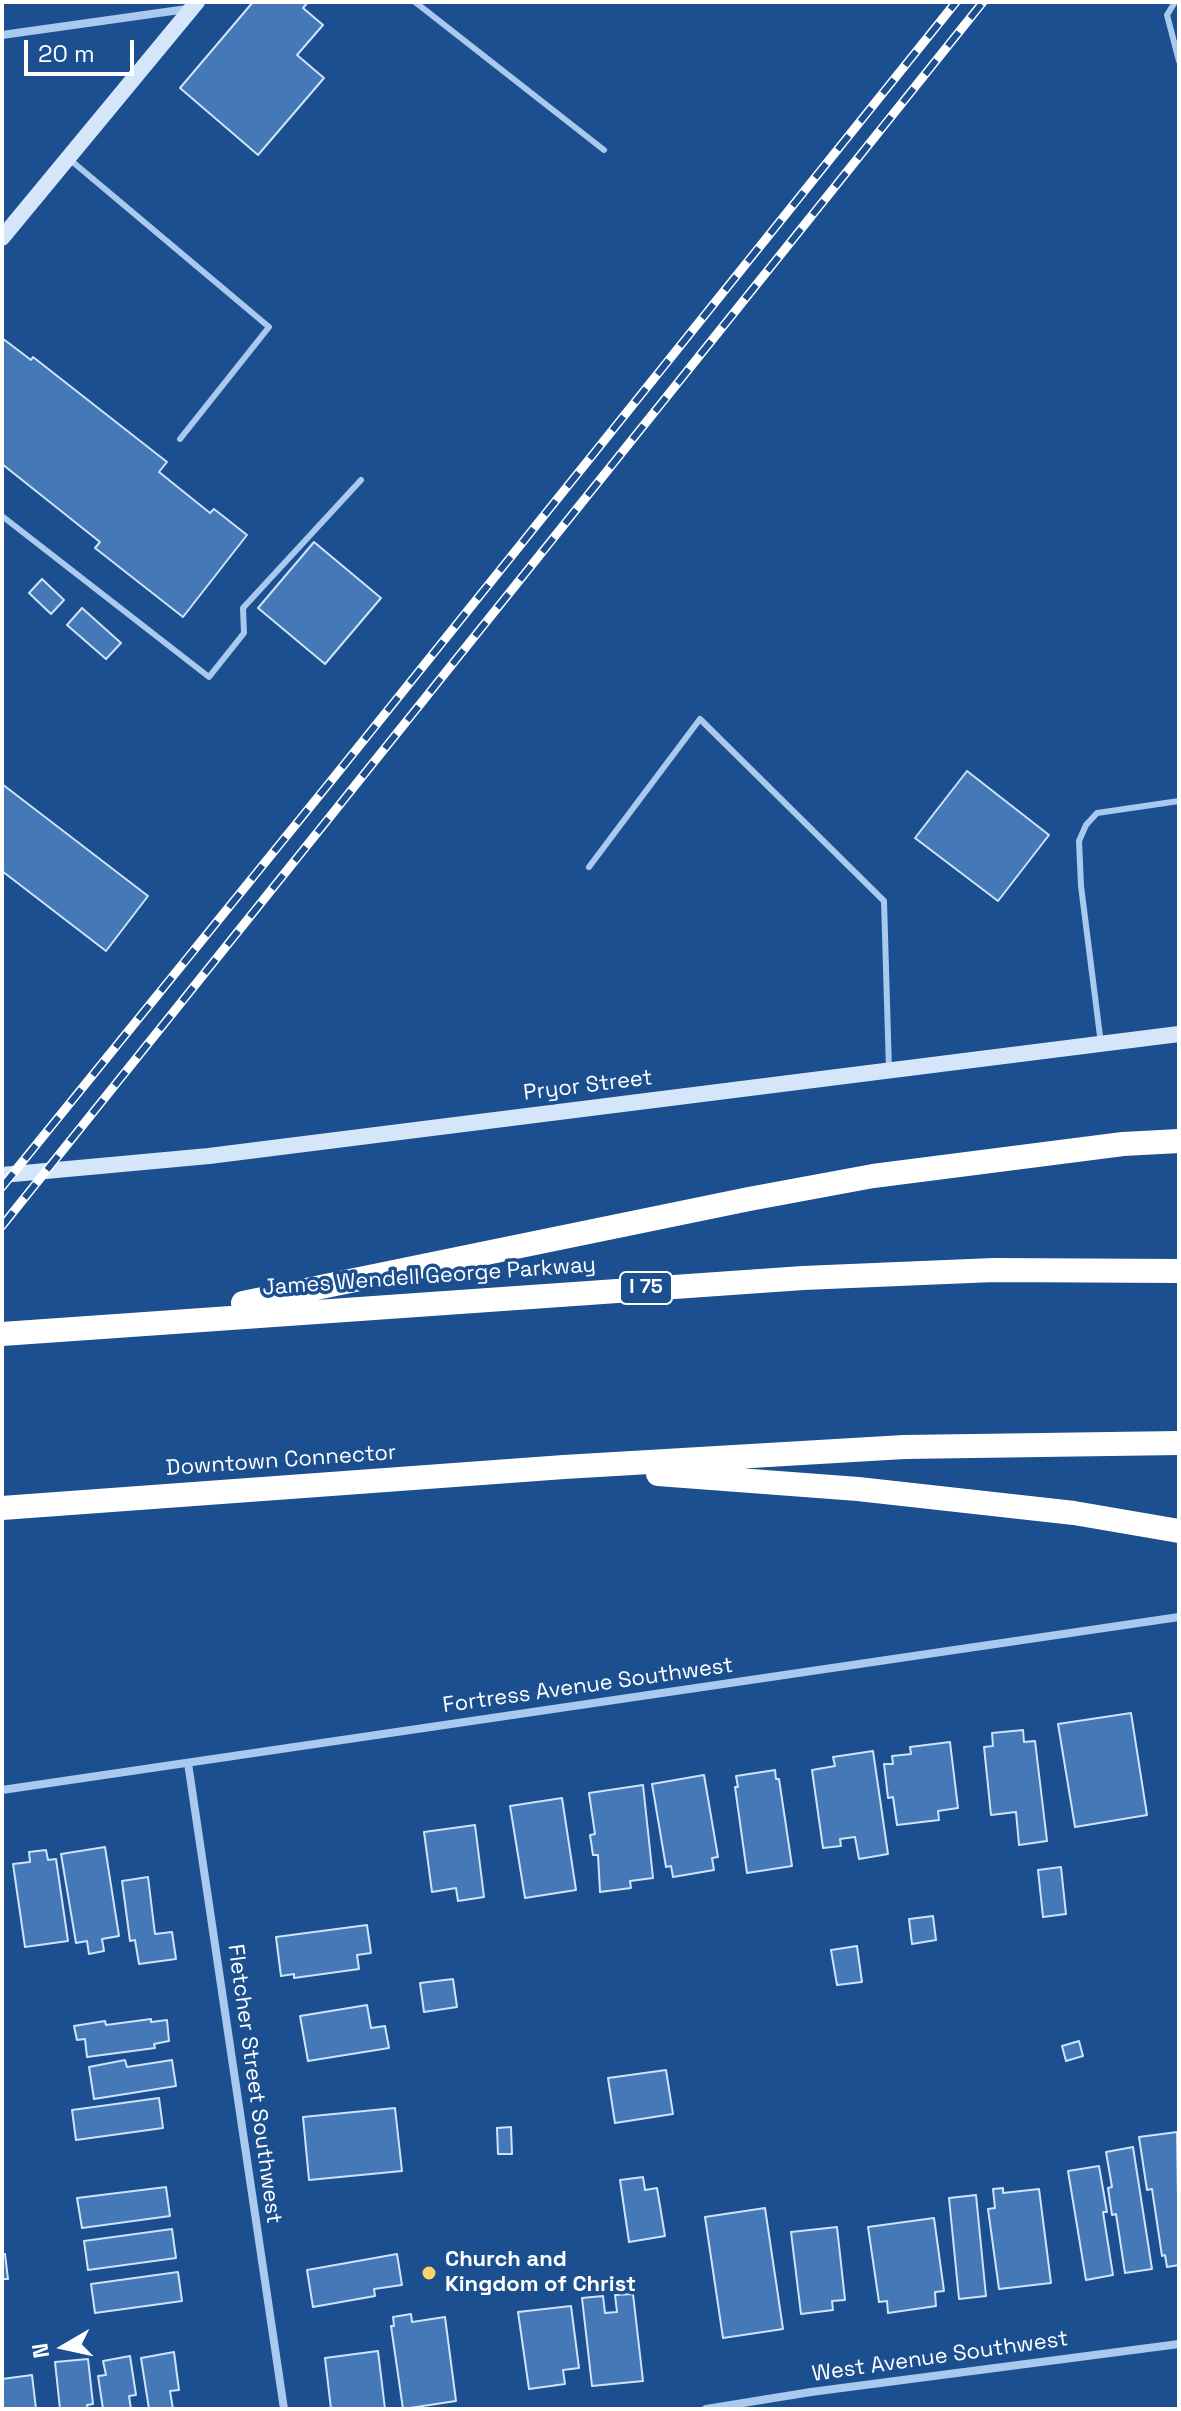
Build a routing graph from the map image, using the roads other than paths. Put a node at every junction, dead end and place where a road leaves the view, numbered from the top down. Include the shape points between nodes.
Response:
1 (415, 2) edge
2 (1175, 2) edge
3 (195, 5) edge
4 (2, 35) edge
5 (1179, 61) edge
6 (604, 150) dead end
7 (68, 158) junction
8 (2, 238) edge
9 (180, 439) dead end
10 (361, 480) dead end
11 (2, 516) edge
12 (1179, 801) edge
13 (589, 867) dead end
14 (1179, 1034) edge
15 (1101, 1044) junction
16 (889, 1070) junction
17 (1179, 1141) edge
18 (2, 1175) edge
19 (1179, 1271) edge
20 (114, 1325) junction
21 (2, 1334) edge
22 (1179, 1443) edge
23 (564, 1467) junction
24 (2, 1508) edge
25 (1179, 1531) edge
26 (1179, 1617) edge
27 (188, 1763) junction
28 (2, 1790) edge
29 (1179, 2344) edge
30 (764, 2404) edge
31 (284, 2409) edge
32 (706, 2409) edge

1 - 6 lane
2 - 5 lane via 1167,15
3 - 4 street
3 - 7 main road
7 - 8 main road
7 - 9 lane via 269,327
10 - 11 lane via 243,608 244,633 209,677
12 - 15 lane via 1097,813 1079,841
13 - 16 lane via 700,719 884,901
14 - 15 main road, Pryor Street
15 - 16 main road, Pryor Street
16 - 18 main road, Pryor Street via 209,1156
17 - 20 highway via 873,1176
19 - 20 highway, James Wendell George Parkway / I 75 via 994,1270 803,1278
20 - 21 highway, I 75
22 - 23 highway via 904,1447
23 - 24 highway, Downtown Connector
23 - 25 highway via 858,1489 1074,1513
26 - 27 street, Fortress Avenue Southwest
27 - 28 street, Fortress Avenue Southwest
27 - 31 street, Fletcher Street Southwest
29 - 30 street, West Avenue Southwest
30 - 32 street, West Avenue Southwest

